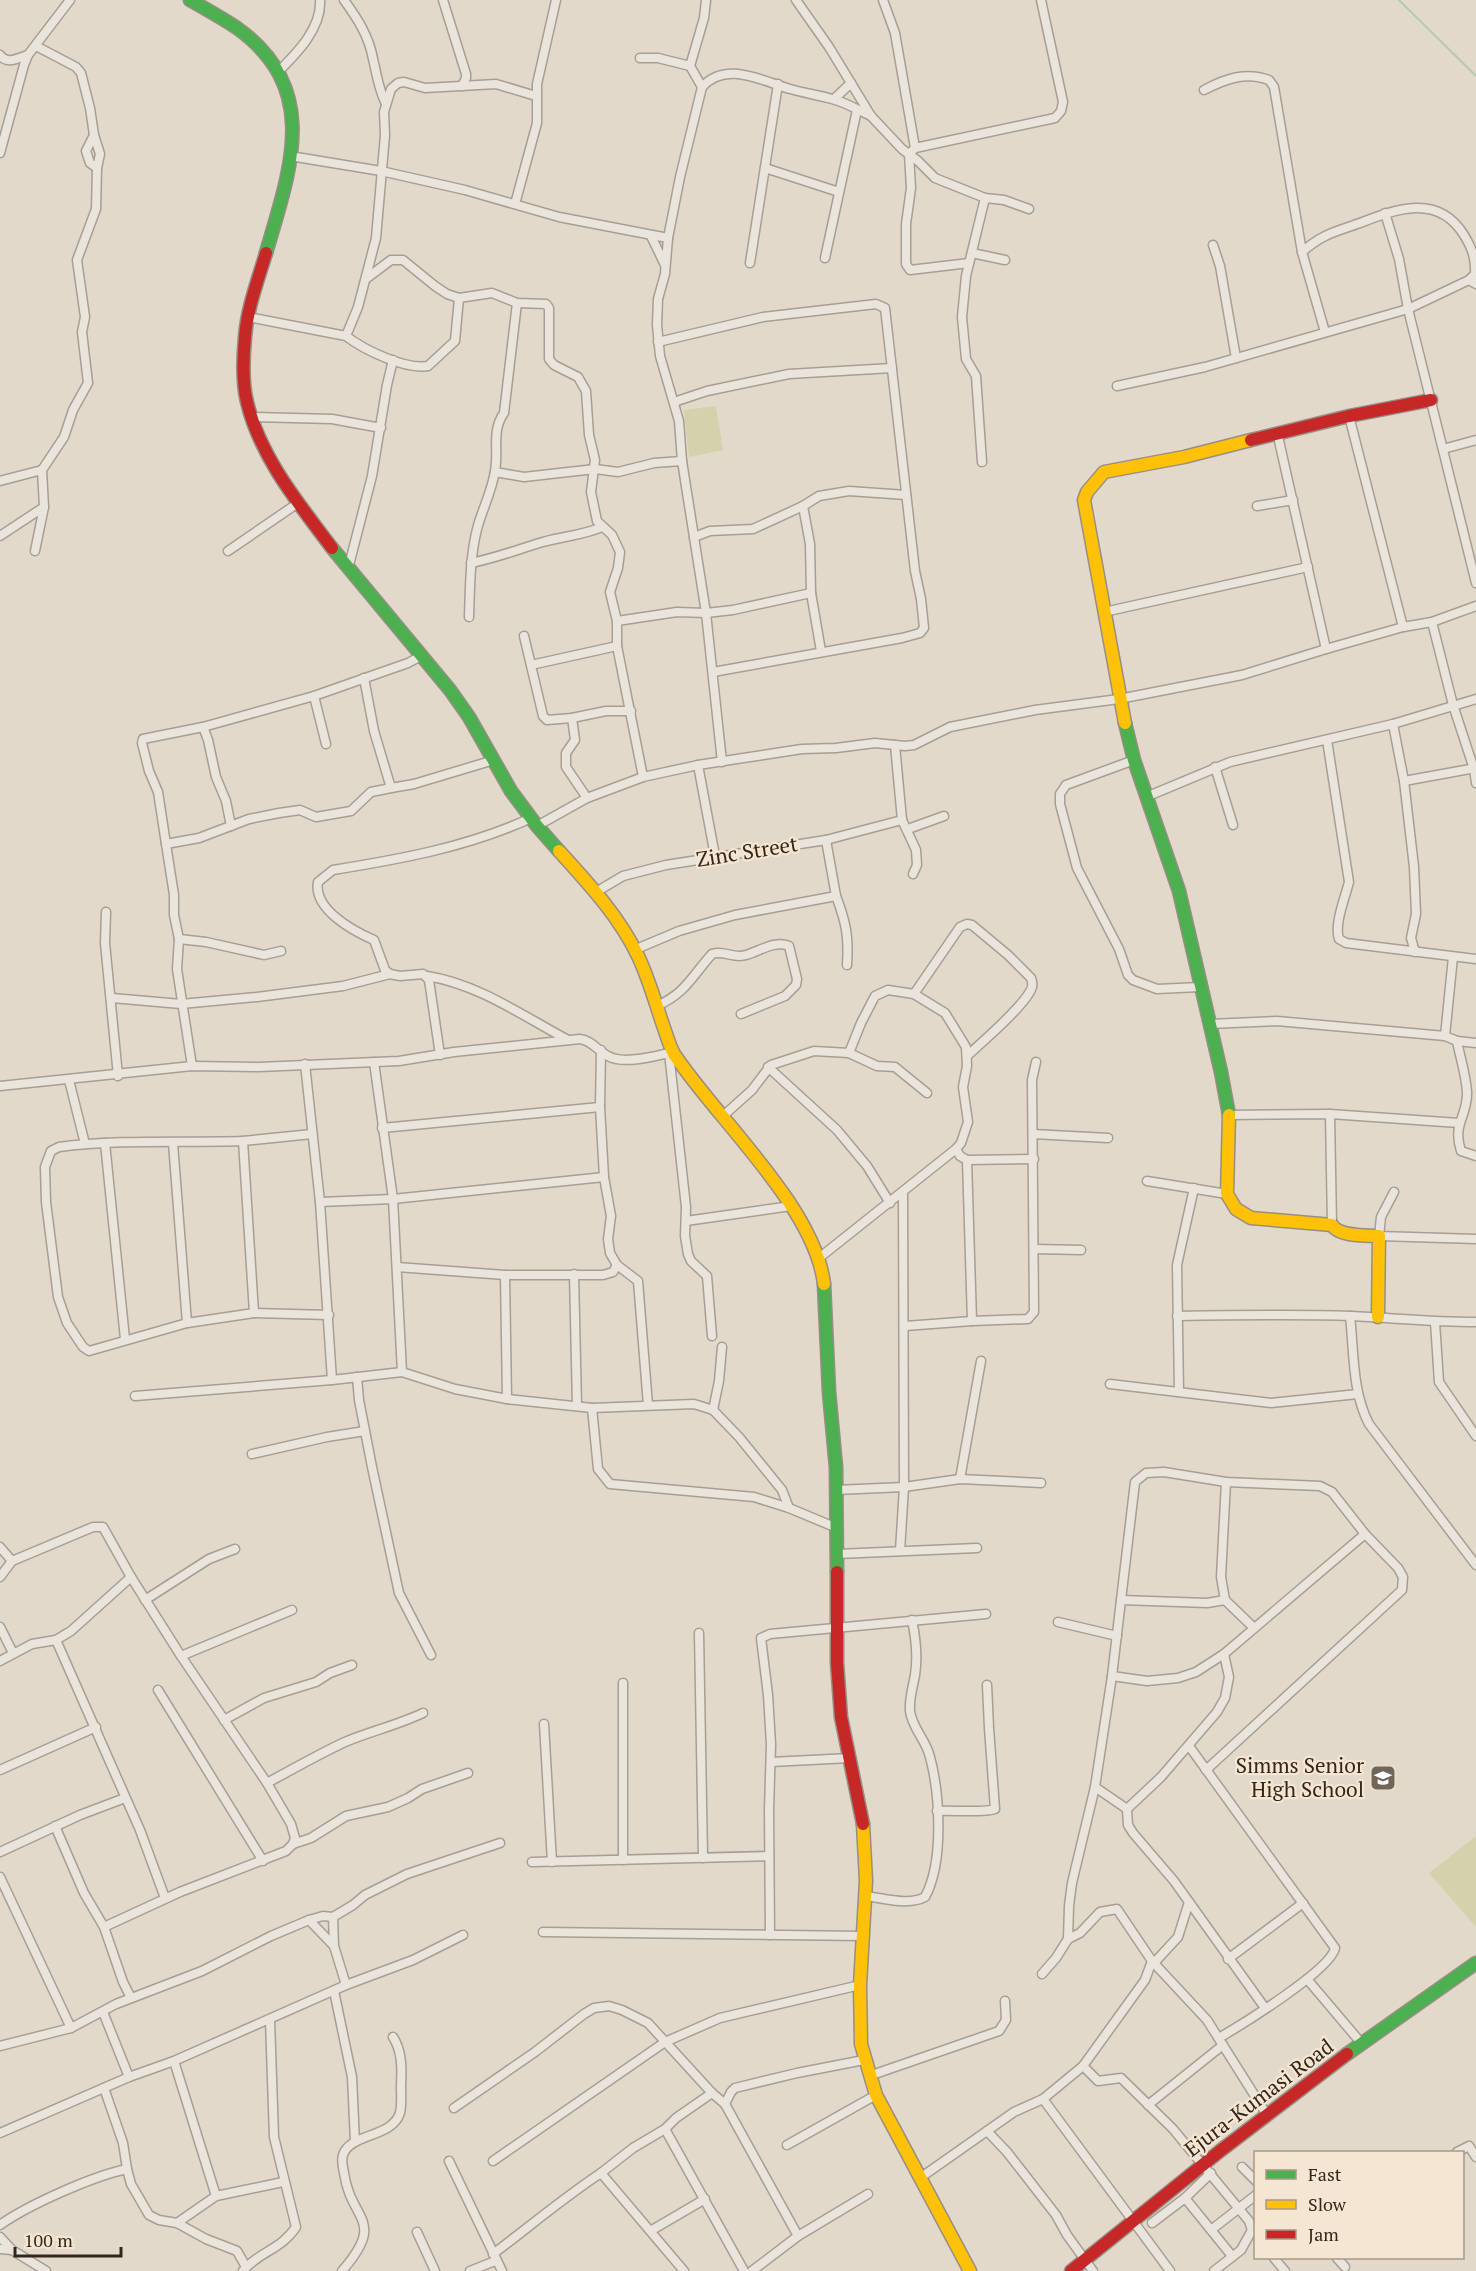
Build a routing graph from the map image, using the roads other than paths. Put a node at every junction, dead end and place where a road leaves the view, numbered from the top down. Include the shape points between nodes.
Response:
1 (70, 0) edge
2 (190, 0) edge
3 (320, 0) edge
4 (344, 0) edge
5 (442, 0) edge
6 (556, 0) edge
7 (706, 0) edge
8 (796, 0) edge
9 (883, 0) edge
10 (1041, 0) edge
11 (36, 46) junction
12 (0, 54) edge
13 (28, 55) junction
14 (640, 58) dead end
15 (690, 66) junction
16 (278, 72) junction
17 (851, 83) junction
18 (778, 84) junction
19 (462, 86) junction
20 (702, 87) junction
21 (1204, 90) dead end
22 (536, 96) junction
23 (834, 99) junction
24 (386, 104) junction
25 (857, 110) junction
26 (871, 116) junction
27 (4, 124) edge
28 (94, 135) junction
29 (912, 151) junction
30 (0, 153) edge
31 (290, 156) junction
32 (97, 168) junction
33 (765, 168) junction
34 (381, 171) junction
35 (839, 192) junction
36 (985, 198) junction
37 (515, 204) junction
38 (1029, 209) dead end
39 (1385, 213) junction
40 (651, 236) junction
41 (668, 238) junction
42 (1213, 245) dead end
43 (1302, 252) junction
44 (972, 253) junction
45 (825, 258) dead end
46 (1005, 260) dead end
47 (750, 263) dead end
48 (969, 263) junction
49 (665, 266) junction
50 (367, 278) junction
51 (1473, 282) edge
52 (459, 298) junction
53 (517, 303) junction
54 (1408, 309) junction
55 (248, 318) junction
56 (1324, 332) junction
57 (346, 336) junction
58 (658, 342) junction
59 (1236, 358) junction
60 (393, 360) junction
61 (892, 368) junction
62 (1117, 386) dead end
63 (1431, 400) junction
64 (674, 402) junction
65 (1349, 416) junction
66 (251, 417) junction
67 (381, 428) junction
68 (1277, 432) junction
69 (1476, 440) edge
70 (1443, 449) junction
71 (682, 461) junction
72 (982, 462) dead end
73 (595, 469) junction
74 (42, 470) junction
75 (495, 472) junction
76 (0, 481) edge
77 (906, 495) junction
78 (1293, 500) junction
79 (298, 503) junction
80 (803, 506) junction
81 (1257, 506) dead end
82 (44, 507) junction
83 (602, 527) junction
84 (0, 536) edge
85 (694, 537) junction
86 (35, 551) dead end
87 (228, 551) dead end
88 (471, 563) junction
89 (1308, 567) junction
90 (348, 569) junction
91 (1476, 583) edge
92 (811, 593) junction
93 (1476, 606) edge
94 (1104, 612) junction
95 (706, 613) junction
96 (469, 617) dead end
97 (616, 621) junction
98 (1432, 622) junction
99 (1403, 627) junction
100 (524, 636) dead end
101 (617, 646) junction
102 (1326, 649) junction
103 (821, 651) junction
104 (422, 656) junction
105 (531, 665) junction
106 (713, 672) junction
107 (364, 678) junction
108 (314, 696) junction
109 (1119, 699) junction
110 (1476, 699) edge
111 (1453, 705) junction
112 (631, 711) junction
113 (572, 718) junction
114 (1393, 724) junction
115 (203, 727) junction
116 (1327, 740) junction
117 (326, 744) dead end
118 (895, 745) junction
119 (494, 760) junction
120 (1134, 760) junction
121 (722, 762) junction
122 (698, 765) junction
123 (1215, 767) junction
124 (1475, 768) edge
125 (642, 777) junction
126 (1404, 781) junction
127 (1476, 783) edge
128 (391, 788) junction
129 (1146, 797) junction
130 (587, 798) junction
131 (944, 816) dead end
132 (902, 820) junction
133 (534, 822) junction
134 (1233, 825) dead end
135 (231, 826) junction
136 (908, 830) junction
137 (826, 840) junction
138 (166, 844) junction
139 (715, 856) junction
140 (914, 874) dead end
141 (596, 892) junction
142 (836, 896) junction
143 (106, 912) dead end
144 (179, 939) junction
145 (634, 950) junction
146 (281, 951) dead end
147 (1415, 952) junction
148 (1453, 957) junction
149 (1476, 959) edge
150 (848, 965) dead end
151 (390, 974) junction
152 (427, 976) junction
153 (1200, 987) junction
154 (914, 994) junction
155 (112, 998) junction
156 (181, 1004) junction
157 (657, 1006) junction
158 (741, 1014) dead end
159 (1210, 1024) junction
160 (1445, 1036) junction
161 (568, 1040) junction
162 (1457, 1041) junction
163 (1476, 1043) edge
164 (601, 1050) junction
165 (671, 1052) junction
166 (849, 1053) junction
167 (440, 1055) junction
168 (967, 1056) junction
169 (374, 1062) junction
170 (1036, 1062) dead end
171 (305, 1064) junction
172 (192, 1066) junction
173 (768, 1067) junction
174 (118, 1076) junction
175 (69, 1080) junction
176 (0, 1086) edge
177 (927, 1093) dead end
178 (600, 1107) junction
179 (1330, 1114) junction
180 (1229, 1115) junction
181 (723, 1116) junction
182 (1458, 1123) junction
183 (382, 1128) junction
184 (312, 1134) junction
185 (1033, 1134) junction
186 (1108, 1138) dead end
187 (243, 1141) junction
188 (105, 1143) junction
189 (173, 1143) junction
190 (85, 1144) junction
191 (956, 1149) junction
192 (1476, 1156) edge
193 (1034, 1159) junction
194 (967, 1160) junction
195 (604, 1177) junction
196 (1147, 1181) dead end
197 (1194, 1188) junction
198 (903, 1192) junction
199 (1394, 1192) dead end
200 (1227, 1194) junction
201 (393, 1199) junction
202 (320, 1202) junction
203 (890, 1203) junction
204 (791, 1206) junction
205 (686, 1221) junction
206 (1332, 1225) junction
207 (1379, 1236) junction
208 (1476, 1239) edge
209 (1034, 1249) junction
210 (1081, 1250) dead end
211 (819, 1258) junction
212 (617, 1266) junction
213 (398, 1267) junction
214 (574, 1274) junction
215 (505, 1275) junction
216 (254, 1313) junction
217 (329, 1315) junction
218 (1177, 1316) junction
219 (1350, 1316) junction
220 (1378, 1317) junction
221 (972, 1321) junction
222 (1435, 1322) junction
223 (1476, 1322) edge
224 (187, 1323) junction
225 (905, 1326) junction
226 (712, 1336) dead end
227 (125, 1339) junction
228 (722, 1347) dead end
229 (981, 1361) dead end
230 (402, 1372) junction
231 (357, 1377) junction
232 (332, 1380) junction
233 (1110, 1384) dead end
234 (1179, 1392) junction
235 (1358, 1394) junction
236 (135, 1396) dead end
237 (507, 1399) junction
238 (648, 1405) junction
239 (577, 1406) junction
240 (592, 1408) junction
241 (713, 1410) junction
242 (365, 1431) junction
243 (1476, 1436) edge
244 (252, 1454) dead end
245 (960, 1479) junction
246 (1226, 1482) junction
247 (1041, 1484) dead end
248 (904, 1487) junction
249 (836, 1490) junction
250 (789, 1508) junction
251 (837, 1528) junction
252 (1365, 1534) junction
253 (0, 1547) edge
254 (977, 1548) dead end
255 (235, 1549) dead end
256 (900, 1551) junction
257 (837, 1554) junction
258 (12, 1561) junction
259 (1476, 1566) edge
260 (0, 1577) edge
261 (131, 1577) junction
262 (145, 1600) junction
263 (1121, 1600) junction
264 (1225, 1600) junction
265 (291, 1610) dead end
266 (986, 1614) dead end
267 (912, 1620) junction
268 (1058, 1622) dead end
269 (0, 1627) edge
270 (837, 1628) junction
271 (1254, 1628) junction
272 (699, 1633) dead end
273 (1117, 1636) junction
274 (56, 1640) junction
275 (13, 1653) junction
276 (1224, 1654) junction
277 (431, 1655) dead end
278 (181, 1656) junction
279 (0, 1660) edge
280 (352, 1665) dead end
281 (1112, 1676) junction
282 (623, 1683) dead end
283 (987, 1685) dead end
284 (158, 1690) dead end
285 (423, 1713) dead end
286 (224, 1720) junction
287 (544, 1724) dead end
288 (96, 1727) junction
289 (1189, 1746) junction
290 (850, 1758) junction
291 (771, 1762) junction
292 (0, 1770) edge
293 (1206, 1770) junction
294 (468, 1773) dead end
295 (267, 1783) junction
296 (1095, 1787) junction
297 (125, 1798) junction
298 (1127, 1809) junction
299 (937, 1811) junction
300 (55, 1826) junction
301 (500, 1843) dead end
302 (294, 1844) junction
303 (0, 1852) edge
304 (769, 1856) junction
305 (703, 1858) junction
306 (623, 1860) junction
307 (263, 1862) junction
308 (532, 1862) dead end
309 (552, 1862) junction
310 (0, 1877) edge
311 (865, 1896) junction
312 (165, 1898) junction
313 (1189, 1902) junction
314 (1303, 1903) junction
315 (333, 1917) junction
316 (309, 1920) junction
317 (104, 1928) junction
318 (543, 1932) dead end
319 (463, 1935) dead end
320 (770, 1935) junction
321 (863, 1936) junction
322 (1068, 1939) junction
323 (334, 1946) junction
324 (1228, 1959) junction
325 (1153, 1962) junction
326 (1476, 1963) edge
327 (1042, 1974) dead end
328 (1307, 1979) junction
329 (346, 1985) junction
330 (860, 1985) junction
331 (334, 1991) junction
332 (131, 1998) junction
333 (1005, 2001) dead end
334 (1265, 2008) junction
335 (103, 2012) junction
336 (270, 2020) junction
337 (71, 2028) junction
338 (393, 2037) dead end
339 (665, 2042) junction
340 (1221, 2042) junction
341 (1362, 2044) junction
342 (0, 2046) edge
343 (864, 2060) junction
344 (174, 2061) junction
345 (1083, 2066) junction
346 (869, 2076) junction
347 (129, 2077) junction
348 (104, 2088) junction
349 (712, 2094) junction
350 (876, 2095) junction
351 (1043, 2099) junction
352 (725, 2104) junction
353 (1148, 2105) junction
354 (453, 2108) dead end
355 (1268, 2115) junction
356 (665, 2129) junction
357 (987, 2131) junction
358 (0, 2133) edge
359 (356, 2142) junction
360 (787, 2145) dead end
361 (1458, 2151) edge
362 (1476, 2157) edge
363 (493, 2160) dead end
364 (449, 2161) dead end
365 (1242, 2167) dead end
366 (127, 2169) junction
367 (1207, 2169) junction
368 (601, 2173) junction
369 (920, 2178) junction
370 (1254, 2179) edge
371 (284, 2182) junction
372 (868, 2194) dead end
373 (216, 2196) junction
374 (1254, 2197) edge
375 (1185, 2198) junction
376 (705, 2199) junction
377 (1238, 2210) junction
378 (1133, 2222) junction
379 (177, 2223) junction
380 (1152, 2223) dead end
381 (0, 2225) edge
382 (652, 2230) junction
383 (1211, 2230) junction
384 (417, 2232) dead end
385 (1254, 2232) edge
386 (798, 2236) junction
387 (0, 2237) edge
388 (0, 2249) edge
389 (12, 2250) junction
390 (1232, 2256) junction
391 (494, 2257) junction
392 (1338, 2259) edge
393 (1084, 2260) junction
394 (1345, 2267) dead end
395 (244, 2269) edge
396 (46, 2271) edge
397 (342, 2271) edge
398 (435, 2271) edge
399 (470, 2271) edge
400 (502, 2271) edge
401 (684, 2271) edge
402 (744, 2271) edge
403 (752, 2271) edge
404 (970, 2271) edge
405 (1071, 2271) edge
406 (1093, 2271) edge
407 (1170, 2271) edge
408 (1214, 2271) edge

1 - 11 street
2 - 16 street via 238,29
3 - 16 street via 317,22
4 - 24 street via 368,41 378,88
5 - 19 street via 466,74
6 - 22 street
7 - 15 street
8 - 17 street
9 - 29 street via 895,33
10 - 29 street via 1063,102 1061,111 1055,118
11 - 13 street
11 - 28 street via 81,73
12 - 13 street via 10,61
13 - 27 street
14 - 15 street
15 - 20 street
16 - 31 street via 292,106
17 - 23 street
17 - 26 street
18 - 20 street via 730,74 708,80
18 - 23 street
18 - 33 street
19 - 22 street via 505,85
19 - 24 street via 425,88 410,82 398,83 391,89
20 - 41 street
21 - 43 street via 1222,80 1252,76 1269,80 1274,87
22 - 37 street via 537,123
23 - 25 street
24 - 34 street
25 - 26 street
25 - 35 street
26 - 29 street
27 - 30 street
28 - 32 street via 100,154
28 - 32 street via 86,151 90,163
29 - 36 street via 935,178
29 - 48 street via 906,264 910,270
31 - 34 street
31 - 55 street via 279,212
32 - 74 street via 96,209 77,260 88,383 64,437
33 - 35 street
33 - 47 street
34 - 37 street
34 - 50 street via 376,238
35 - 45 street
36 - 38 street
36 - 44 street
37 - 40 street
39 - 43 street via 1325,234
39 - 51 street via 1413,207 1428,208 1445,216 1471,248 1476,263
39 - 54 street via 1400,259
40 - 41 street
40 - 49 street
41 - 49 street
42 - 59 street
43 - 56 street
44 - 46 street
44 - 48 street
48 - 72 street via 962,316 966,359 976,376
49 - 58 street via 657,310
50 - 52 street via 391,260 403,260 435,286
50 - 57 street
51 - 54 street
52 - 53 street via 492,293
52 - 60 street via 455,340 440,357 423,367
53 - 73 street via 546,304 549,308 549,360 578,376 584,385
53 - 75 street via 504,413 496,431
54 - 56 street
54 - 63 street
55 - 57 street
55 - 66 street via 244,380
56 - 59 street
57 - 60 street via 372,353
58 - 61 street via 763,317 876,304 885,308
58 - 64 street
59 - 62 street
60 - 67 street
61 - 64 street via 789,374
61 - 77 street
63 - 65 street
63 - 70 street
64 - 71 street
65 - 68 street
65 - 99 street
66 - 67 street via 332,419
66 - 79 street via 272,464
67 - 90 street
68 - 78 street
68 - 94 street via 1184,457 1104,472 1084,500
69 - 70 street
70 - 91 street
71 - 73 street via 618,472
71 - 85 street
73 - 75 street via 524,477
73 - 83 street via 591,492
74 - 76 street
74 - 82 street
75 - 88 street
77 - 80 street via 849,491 814,498
77 - 103 street via 924,628 916,635
78 - 81 street
78 - 89 street
79 - 87 street
79 - 90 street
80 - 85 street via 753,529 710,531
80 - 92 street via 810,544
82 - 84 street
82 - 86 street
83 - 88 street
83 - 97 street via 612,535 620,552 610,592
85 - 95 street
88 - 96 street
89 - 94 street
89 - 102 street
90 - 104 street
92 - 95 street
92 - 103 street
93 - 98 street
94 - 109 street
95 - 97 street via 678,612
95 - 106 street
97 - 101 street
98 - 99 street
98 - 111 street
99 - 102 street
100 - 105 street
101 - 105 street
101 - 112 street
102 - 109 street via 1242,675
103 - 106 street
104 - 107 street
104 - 119 street via 469,717
105 - 113 street via 543,716 552,721
106 - 121 street
107 - 108 street
107 - 128 street
108 - 115 street
108 - 117 street
109 - 118 street via 950,727 921,742
109 - 120 street
110 - 111 street
111 - 114 street
111 - 124 street
112 - 113 street
112 - 125 street
113 - 130 street via 575,740 566,753 566,767
114 - 116 street
114 - 126 street
115 - 135 street
115 - 138 street via 143,739 158,792
116 - 123 street
116 - 147 street via 1349,882 1342,902 1340,939
118 - 121 street via 802,749
118 - 132 street
119 - 128 street
119 - 133 street
120 - 129 street
120 - 153 street via 1062,788 1060,804 1077,868 1132,980 1157,989
121 - 122 street
122 - 125 street
122 - 139 street
123 - 129 street
123 - 134 street
124 - 126 street
124 - 127 street
125 - 130 street
126 - 147 street via 1416,882 1411,938
128 - 135 street via 371,792 351,811 316,817 300,810
129 - 153 street via 1179,891
130 - 133 street
131 - 136 street
132 - 136 street
132 - 137 street, Zinc Street
133 - 141 street
133 - 151 street via 462,845 333,870 318,882 316,890 326,908 374,940
135 - 138 street via 199,838
136 - 140 street via 916,850
137 - 139 street, Zinc Street
137 - 142 street
138 - 144 street
139 - 141 street, Zinc Street via 623,876
141 - 145 street
142 - 145 street via 735,915 679,931
142 - 150 street via 846,922
143 - 155 street via 105,943
144 - 146 street via 264,955
144 - 156 street
145 - 157 street
147 - 148 street
148 - 149 street
148 - 160 street
151 - 152 street
151 - 156 street via 343,986
152 - 161 street via 448,980 494,1000
152 - 167 street
153 - 159 street
154 - 166 street via 888,990 875,996
154 - 168 street via 945,1013 962,1039
154 - 168 street via 960,927 967,924 1008,955 1030,978 1029,993
155 - 156 street
155 - 174 street
156 - 172 street
157 - 158 street via 688,985 712,954 739,956 780,943 789,946 796,985 785,996
157 - 165 street
159 - 160 street via 1277,1022
159 - 180 street
160 - 162 street
161 - 164 street via 584,1040
161 - 167 street
162 - 163 street
162 - 182 street via 1467,1090 1466,1108
164 - 165 street via 609,1057 624,1059
164 - 178 street
165 - 181 street
165 - 205 street
166 - 173 street via 814,1051
166 - 177 street via 877,1066 895,1067
167 - 169 street
168 - 191 street via 963,1087 968,1122
169 - 171 street
169 - 183 street
170 - 185 street via 1032,1080
171 - 172 street
171 - 184 street
172 - 174 street
173 - 181 street via 752,1090
173 - 203 street via 837,1130 867,1166
174 - 175 street
175 - 176 street
175 - 190 street
178 - 183 street
178 - 195 street
179 - 180 street
179 - 182 street
179 - 206 street
180 - 200 street
181 - 204 street
182 - 192 street via 1461,1151
183 - 201 street
184 - 187 street
184 - 202 street
185 - 186 street
185 - 193 street
187 - 189 street
187 - 216 street
188 - 189 street
188 - 190 street
188 - 227 street
189 - 224 street
190 - 227 street via 51,1151 45,1167 58,1297 67,1323 85,1350
191 - 194 street
191 - 198 street
193 - 194 street
193 - 209 street
194 - 221 street
195 - 201 street
195 - 212 street via 611,1216 610,1253
196 - 197 street
197 - 200 street
197 - 218 street via 1177,1265
198 - 203 street
198 - 225 street
199 - 207 street via 1381,1217
200 - 206 street via 1236,1209 1251,1218
201 - 202 street
201 - 213 street
202 - 217 street
203 - 211 street
204 - 205 street
204 - 211 street
205 - 226 street via 688,1254 707,1276
206 - 207 street via 1340,1232
207 - 208 street
207 - 220 street
209 - 210 street
209 - 221 street via 1034,1312 1028,1319
211 - 249 street via 826,1302
212 - 214 street via 603,1275
212 - 238 street via 638,1281
213 - 215 street
213 - 230 street
214 - 215 street
214 - 239 street
215 - 237 street
216 - 217 street
216 - 224 street
217 - 232 street
218 - 219 street
218 - 234 street
219 - 220 street
219 - 235 street
220 - 222 street
221 - 225 street
222 - 223 street
222 - 243 street via 1439,1382
224 - 227 street
225 - 248 street
228 - 241 street
229 - 245 street
230 - 231 street
230 - 237 street via 455,1389
231 - 232 street
231 - 242 street
232 - 236 street
233 - 234 street
234 - 235 street via 1270,1403
235 - 259 street via 1369,1424
237 - 239 street
238 - 240 street
238 - 241 street via 682,1403
239 - 240 street
240 - 250 street via 598,1469 610,1484 754,1497
241 - 250 street via 770,1474
242 - 244 street
242 - 277 street via 399,1593
245 - 247 street
245 - 248 street
246 - 252 street via 1326,1488
246 - 263 street via 1164,1472 1141,1476 1136,1482
246 - 264 street via 1221,1577
248 - 249 street
248 - 256 street
249 - 251 street
250 - 251 street
251 - 257 street
252 - 271 street
252 - 293 street via 1398,1568 1403,1577 1402,1590
253 - 258 street
254 - 256 street
255 - 262 street via 209,1559
256 - 257 street
257 - 270 street
258 - 260 street
258 - 261 street via 93,1527 103,1527
261 - 262 street
261 - 274 street
262 - 278 street
263 - 264 street
263 - 273 street
264 - 271 street
265 - 278 street
266 - 267 street
267 - 270 street
267 - 299 street via 917,1658 910,1695 911,1722 930,1755
268 - 273 street
269 - 275 street
270 - 290 street via 841,1718
270 - 291 street via 761,1638
271 - 276 street
272 - 305 street
273 - 281 street
274 - 275 street via 41,1641
274 - 288 street
275 - 279 street
276 - 281 street via 1196,1672 1178,1678 1147,1681
276 - 289 street via 1229,1677 1225,1698
278 - 286 street
280 - 286 street via 316,1682 257,1701
281 - 296 street
282 - 306 street
283 - 299 street via 995,1809
284 - 307 street
285 - 295 street via 346,1742
286 - 295 street
287 - 309 street
288 - 292 street
288 - 297 street
289 - 293 street
289 - 298 street
290 - 291 street
290 - 311 street via 865,1847
291 - 304 street
293 - 314 street
294 - 302 street via 422,1789 388,1807 346,1816
295 - 302 street via 295,1832
296 - 298 street
296 - 322 street via 1072,1883
297 - 300 street
297 - 312 street
298 - 313 street via 1133,1833
299 - 311 street via 934,1874 925,1897 909,1902
300 - 303 street
300 - 317 street
301 - 315 street via 407,1874 364,1895
302 - 307 street
304 - 305 street
304 - 320 street
305 - 306 street
306 - 309 street
307 - 312 street
308 - 309 street
310 - 337 street
311 - 321 street
312 - 317 street
313 - 324 street
313 - 325 street via 1178,1937
314 - 324 street
314 - 328 street via 1335,1948 1331,1957
315 - 316 street
315 - 323 street
316 - 323 street
316 - 332 street via 202,1971
317 - 332 street
318 - 320 street
319 - 329 street via 413,1960
320 - 321 street
321 - 330 street
322 - 325 street via 1080,1933 1100,1912 1117,1909
322 - 327 street
323 - 329 street
324 - 334 street
325 - 340 street via 1207,2020
325 - 345 street via 1145,1980
326 - 341 street, Ejura-Kumasi Road
328 - 334 street
328 - 341 street
329 - 331 street
330 - 339 street via 720,2018
330 - 343 street
331 - 336 street
331 - 359 street via 352,2077
332 - 335 street
333 - 346 street via 1006,2020 999,2031
334 - 340 street
335 - 337 street
335 - 347 street
336 - 344 street
336 - 371 street via 274,2137
337 - 342 street
338 - 359 street via 400,2048 400,2112 386,2129
339 - 349 street
339 - 354 street via 648,2023 622,2010 609,2006 594,2008
339 - 363 street
340 - 353 street
340 - 355 street
341 - 355 street, Ejura-Kumasi Road
343 - 346 street
343 - 352 street via 735,2088
344 - 347 street
344 - 373 street
345 - 351 street
345 - 353 street via 1098,2082 1121,2078
346 - 350 street
347 - 348 street
348 - 358 street
348 - 366 street via 123,2143
349 - 352 street
349 - 356 street
350 - 360 street
350 - 369 street
351 - 357 street via 1014,2112
351 - 378 street
352 - 386 street
353 - 367 street
355 - 367 street, Ejura-Kumasi Road
356 - 368 street
356 - 376 street
357 - 369 street
357 - 393 street via 1056,2215
359 - 397 street via 342,2158 346,2186 362,2216 364,2240
361 - 362 street via 1469,2146
364 - 391 street
365 - 370 street
366 - 379 street via 149,2215
366 - 381 street via 80,2185
367 - 375 street
367 - 377 street
367 - 378 street, Ejura-Kumasi Road
368 - 382 street
368 - 391 street via 578,2186
369 - 404 street
371 - 373 street
371 - 395 street via 296,2227 279,2246
372 - 386 street
373 - 379 street
374 - 377 street
375 - 380 street
375 - 383 street
376 - 382 street
376 - 402 street
377 - 383 street
377 - 385 street
378 - 393 street, Ejura-Kumasi Road
378 - 407 street
379 - 395 street via 237,2251
382 - 401 street
383 - 390 street
384 - 398 street
385 - 390 street
386 - 403 street
387 - 389 street
388 - 389 street
389 - 396 street
390 - 408 street
391 - 399 street
391 - 400 street
392 - 394 street
393 - 405 street, Ejura-Kumasi Road
393 - 406 street

